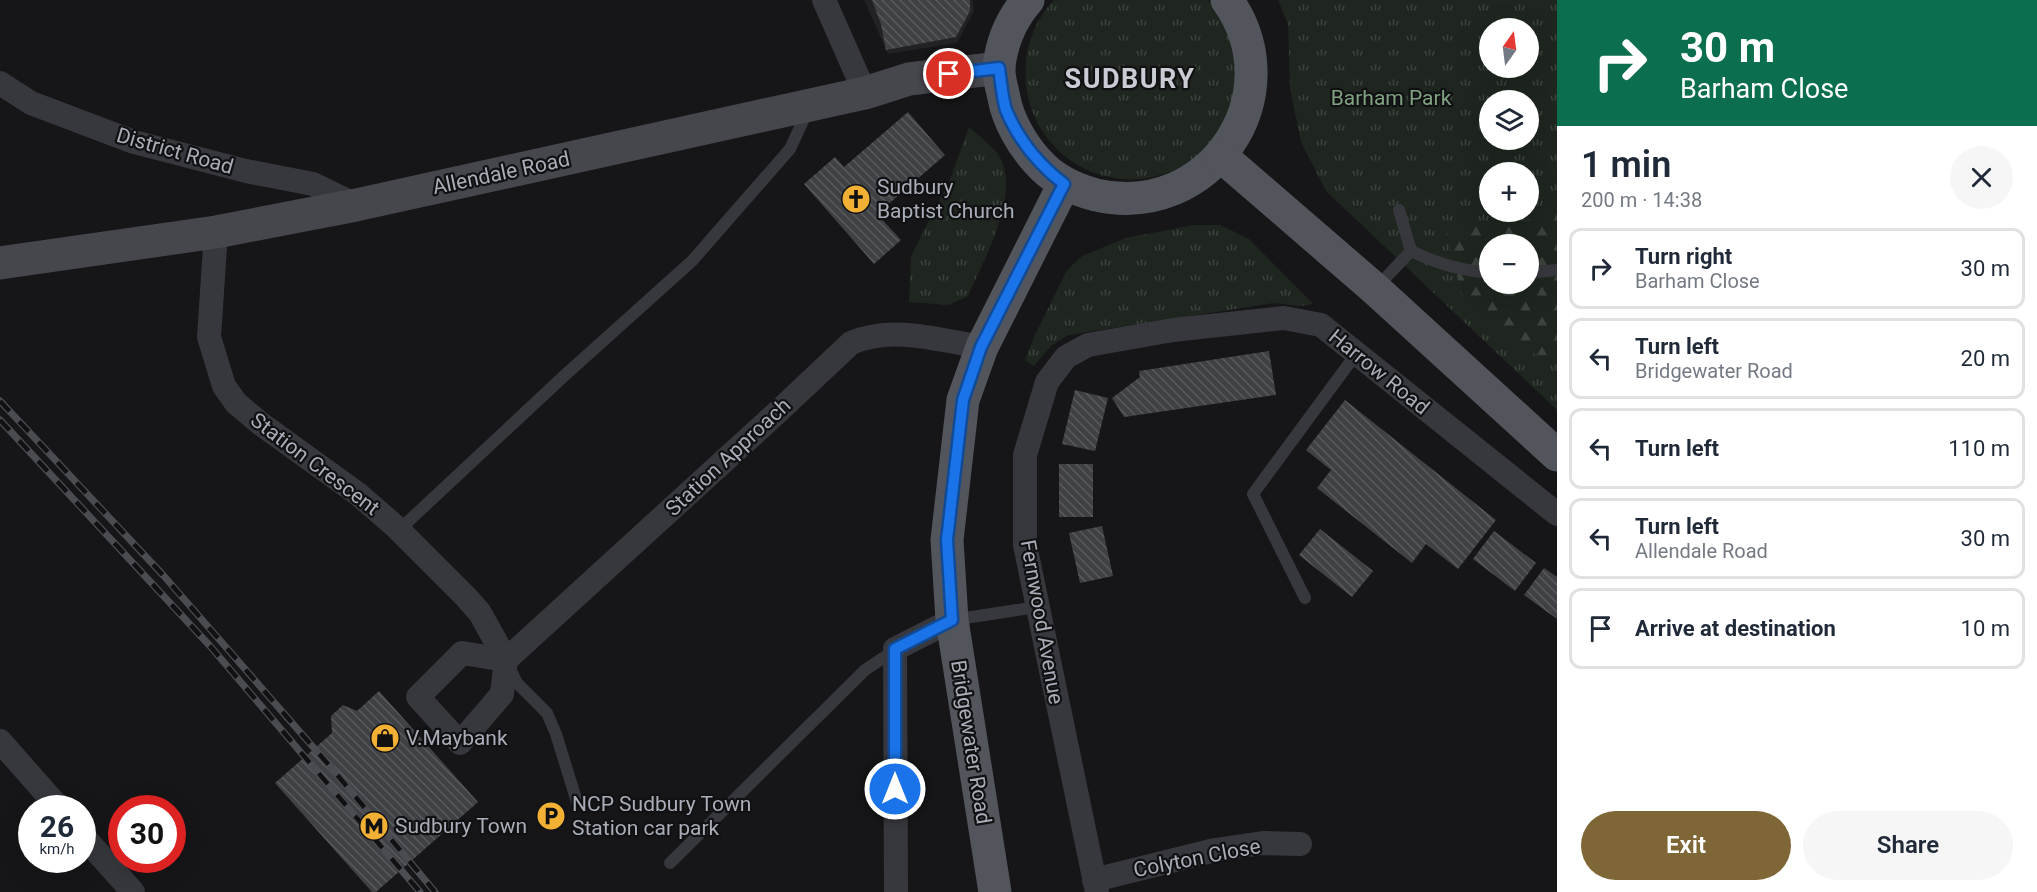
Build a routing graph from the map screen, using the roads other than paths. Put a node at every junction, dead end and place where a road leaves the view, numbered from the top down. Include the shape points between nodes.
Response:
1 (824, 0) edge
2 (1227, 0) edge
3 (1021, 4) edge
4 (999, 68) junction
5 (0, 83) edge
6 (864, 93) junction
7 (810, 105) junction
8 (1221, 156) junction
9 (1064, 184) junction
10 (356, 205) junction
11 (1399, 210) dead end
12 (216, 232) junction
13 (1411, 251) junction
14 (0, 263) edge
15 (1557, 270) edge
16 (1479, 272) edge
17 (1539, 272) edge
18 (1375, 289) junction
19 (981, 347) junction
20 (1356, 354) junction
21 (1066, 357) joint
22 (1557, 455) edge
23 (1557, 514) edge
24 (399, 530) junction
25 (1305, 598) dead end
26 (1037, 607) junction
27 (952, 620) junction
28 (895, 649) junction
29 (506, 660) junction
30 (0, 741) edge
31 (48, 795) edge
32 (577, 802) dead end
33 (1300, 844) dead end
34 (96, 851) edge
35 (670, 863) dead end
36 (1095, 886) edge
37 (133, 892) edge
38 (896, 892) edge
39 (995, 892) edge

1 - 6 street
2 - 8 main road via 1248,42 1252,69 1251,94 1243,120
3 - 4 main road
4 - 6 street, Allendale Road via 909,79
4 - 9 main road via 1006,109 1027,150
5 - 10 street, District Road via 31,103 134,142 313,184
6 - 7 street, Allendale Road
7 - 10 street, Allendale Road
7 - 24 lane via 790,149 692,261
8 - 9 main road via 1191,181 1170,191 1135,199 1110,198
8 - 18 main road
9 - 19 main road, Bridgewater Road
10 - 12 street, Allendale Road
11 - 13 lane
12 - 14 street, Allendale Road
12 - 24 street, Station Crescent via 209,337 224,386 236,403 261,424 358,494
13 - 16 lane via 1438,264
13 - 18 lane
15 - 17 lane
18 - 22 main road
19 - 27 main road, Bridgewater Road via 963,400 947,540
19 - 29 street, Station Approach via 892,333 851,343
20 - 21 street, Harrow Road via 1320,325 1284,318 1152,333 1088,345
20 - 23 street, Harrow Road
20 - 25 lane via 1253,494
21 - 26 street, Fernwood Avenue via 1047,382 1025,455 1025,545
24 - 29 street, Station Crescent via 480,613
26 - 27 lane
26 - 36 street, Fernwood Avenue
27 - 28 street
27 - 39 main road, Bridgewater Road
28 - 35 lane via 865,670
28 - 38 street
29 - 32 lane via 517,684 547,713
30 - 31 street
33 - 36 street, Colyton Close via 1263,843 1215,850
34 - 37 street

